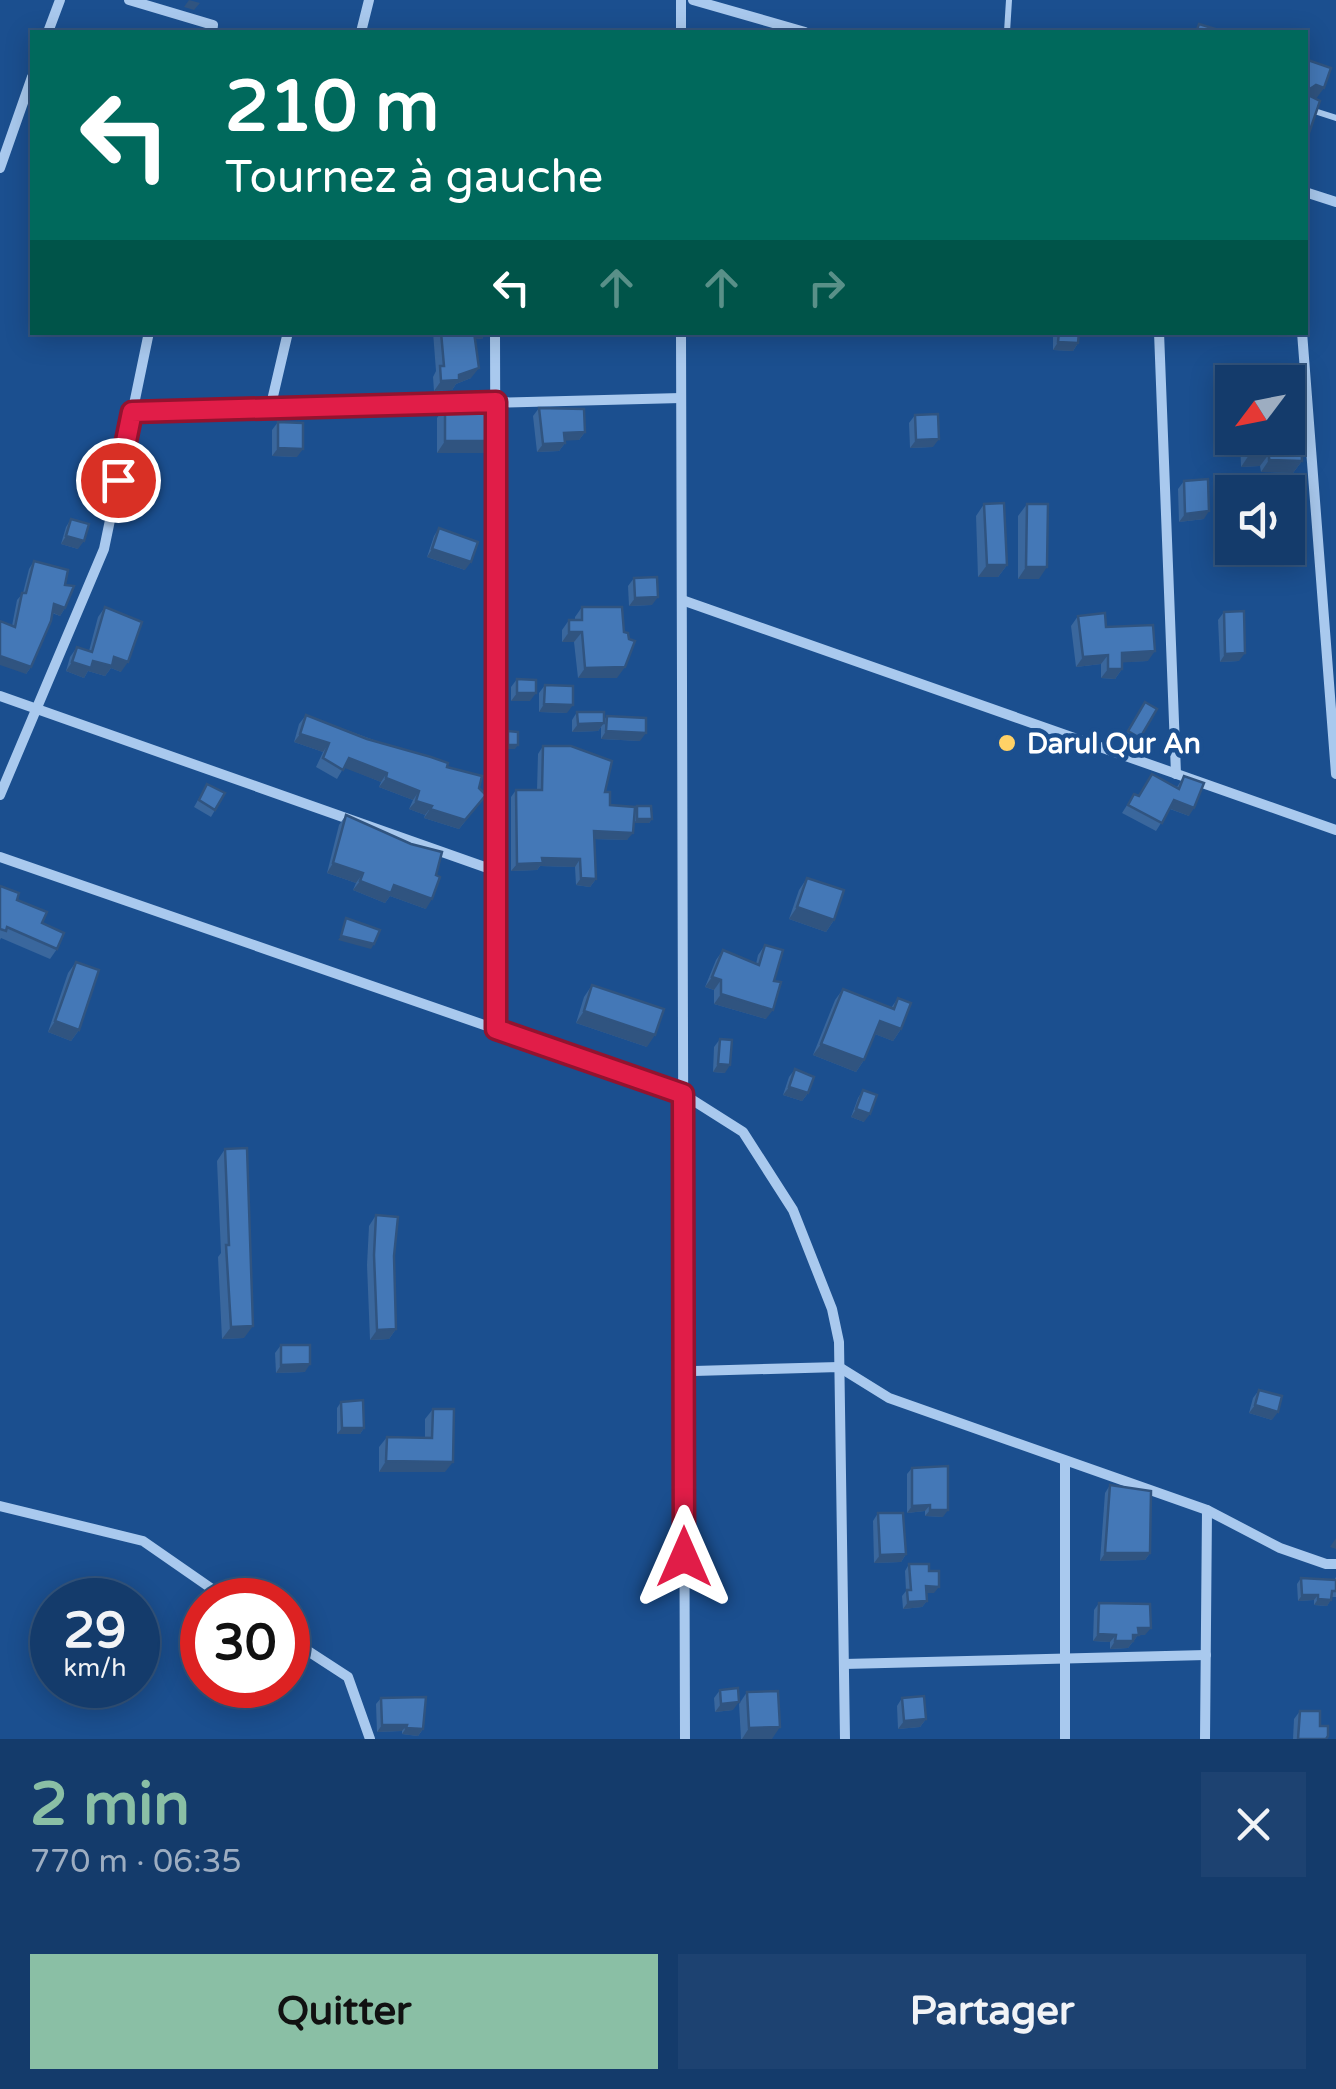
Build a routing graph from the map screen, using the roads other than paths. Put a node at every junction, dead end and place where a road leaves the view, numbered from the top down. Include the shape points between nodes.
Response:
1 (60, 0) edge
2 (130, 0) edge
3 (369, 0) edge
4 (681, 0) edge
5 (693, 0) edge
6 (1009, 0) edge
7 (49, 30) edge
8 (212, 30) edge
9 (362, 30) edge
10 (681, 30) edge
11 (797, 30) edge
12 (1007, 30) edge
13 (30, 83) edge
14 (1308, 109) edge
15 (1336, 118) edge
16 (0, 168) edge
17 (1308, 193) edge
18 (1336, 202) edge
19 (148, 335) edge
20 (287, 335) edge
21 (496, 335) edge
22 (681, 335) edge
23 (1159, 335) edge
24 (1302, 335) edge
25 (681, 398) junction
26 (496, 402) junction
27 (270, 408) junction
28 (132, 412) junction
29 (682, 600) junction
30 (0, 696) edge
31 (36, 709) junction
32 (1176, 774) junction
33 (1336, 774) edge
34 (0, 795) edge
35 (1336, 830) edge
36 (0, 856) edge
37 (496, 871) junction
38 (496, 1029) junction
39 (683, 1094) junction
40 (840, 1367) junction
41 (683, 1374) junction
42 (1065, 1461) junction
43 (0, 1506) edge
44 (1207, 1510) junction
45 (1336, 1564) edge
46 (196, 1578) edge
47 (310, 1652) edge
48 (1206, 1655) junction
49 (1065, 1658) junction
50 (844, 1664) junction
51 (370, 1739) edge
52 (685, 1739) edge
53 (845, 1739) edge
54 (1065, 1739) edge
55 (1205, 1739) edge

1 - 7 street
2 - 8 street
3 - 9 street
4 - 10 street
5 - 11 street
6 - 12 lane
13 - 16 street
14 - 15 lane
17 - 18 street
19 - 28 street
20 - 27 street
21 - 26 street
22 - 25 street
23 - 32 street
24 - 33 street
25 - 26 street
25 - 29 street
26 - 27 street
26 - 37 street
27 - 28 street
28 - 31 street via 104,549
29 - 32 street
29 - 39 street
30 - 31 street
31 - 34 street
31 - 37 street
32 - 35 street
36 - 38 street
37 - 38 street
38 - 39 street
39 - 40 street via 743,1132 793,1210 832,1309
39 - 41 street
40 - 41 street
40 - 42 street via 889,1398
40 - 50 street
41 - 52 street
42 - 44 street
42 - 49 street
43 - 46 street via 143,1542
44 - 45 street via 1280,1548
44 - 48 street
47 - 51 street via 348,1677
48 - 49 street
48 - 55 street
49 - 50 street
49 - 54 street
50 - 53 street

